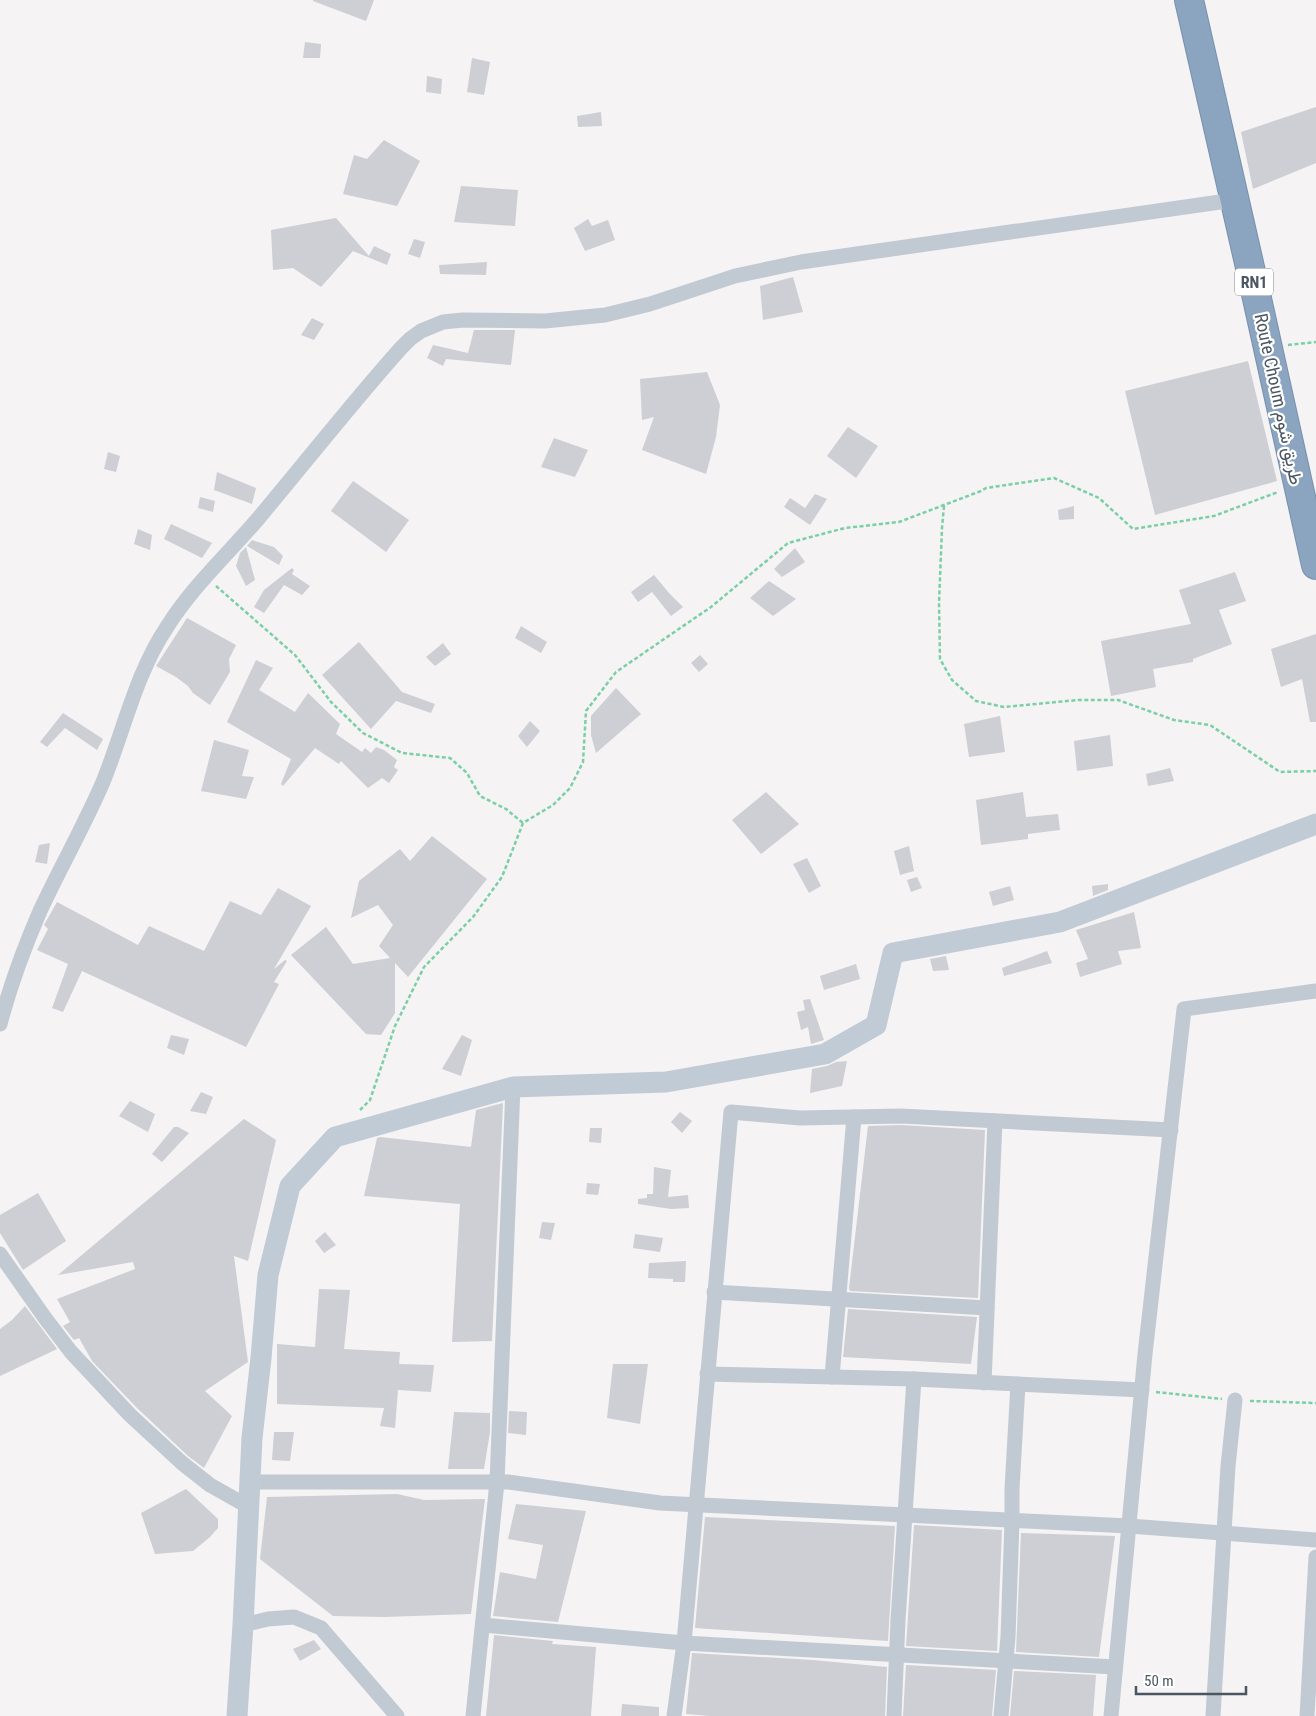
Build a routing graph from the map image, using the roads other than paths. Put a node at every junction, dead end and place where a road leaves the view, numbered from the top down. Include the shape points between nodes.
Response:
1 (1189, 0) edge
2 (1234, 200) junction
3 (1316, 565) edge
4 (1316, 824) edge
5 (1316, 991) edge
6 (0, 1024) edge
7 (513, 1087) junction
8 (854, 1118) junction
9 (995, 1121) junction
10 (1171, 1130) junction
11 (0, 1254) edge
12 (714, 1292) junction
13 (839, 1299) junction
14 (987, 1308) junction
15 (706, 1374) junction
16 (832, 1377) junction
17 (914, 1379) junction
18 (984, 1383) junction
19 (1018, 1384) junction
20 (1142, 1390) junction
21 (1235, 1400) dead end
22 (250, 1482) junction
23 (498, 1482) junction
24 (697, 1505) junction
25 (249, 1507) junction
26 (906, 1515) junction
27 (1012, 1521) junction
28 (1129, 1526) junction
29 (1224, 1533) junction
30 (1316, 1540) edge
31 (1316, 1556) edge
32 (243, 1625) junction
33 (483, 1625) junction
34 (684, 1643) junction
35 (897, 1655) junction
36 (1006, 1661) junction
37 (1115, 1667) junction
38 (237, 1716) edge
39 (397, 1716) edge
40 (473, 1716) edge
41 (674, 1716) edge
42 (894, 1716) edge
43 (1000, 1716) edge
44 (1111, 1716) edge
45 (1213, 1716) edge
46 (1306, 1716) edge

1 - 2 highway, Route Choum طريق شوم / RN1
2 - 3 highway, Route Choum طريق شوم / RN1
2 - 6 street via 801,262 735,276 605,315 545,321 453,320 433,325 410,339 205,577 166,628 142,673 97,794 27,943
4 - 7 street via 1060,922 893,954 876,1025 825,1054 666,1082
5 - 10 street via 1184,1009
7 - 22 street via 335,1136 290,1186 268,1275
7 - 23 street
8 - 9 street via 901,1116
8 - 12 street via 800,1118 731,1112
8 - 13 street
9 - 10 street
9 - 14 street
10 - 20 street
11 - 25 street via 72,1352 130,1415 210,1485
12 - 13 street
12 - 15 street
13 - 14 street
13 - 16 street
14 - 18 street
15 - 16 street
15 - 24 street
16 - 17 street
17 - 18 street
17 - 26 street
18 - 19 street
19 - 20 street
19 - 27 street
20 - 28 street
21 - 29 street
22 - 23 street
22 - 25 street
23 - 24 street
23 - 33 street
24 - 26 street
24 - 34 street
25 - 32 street
26 - 27 street
26 - 35 street
27 - 28 street
27 - 36 street
28 - 29 street
28 - 37 street
29 - 30 street
29 - 45 street
31 - 46 street
32 - 38 street
32 - 39 street via 294,1617 321,1628
33 - 34 street
33 - 40 street
34 - 35 street
34 - 41 street
35 - 36 street
35 - 42 street
36 - 37 street
36 - 43 street
37 - 44 street

